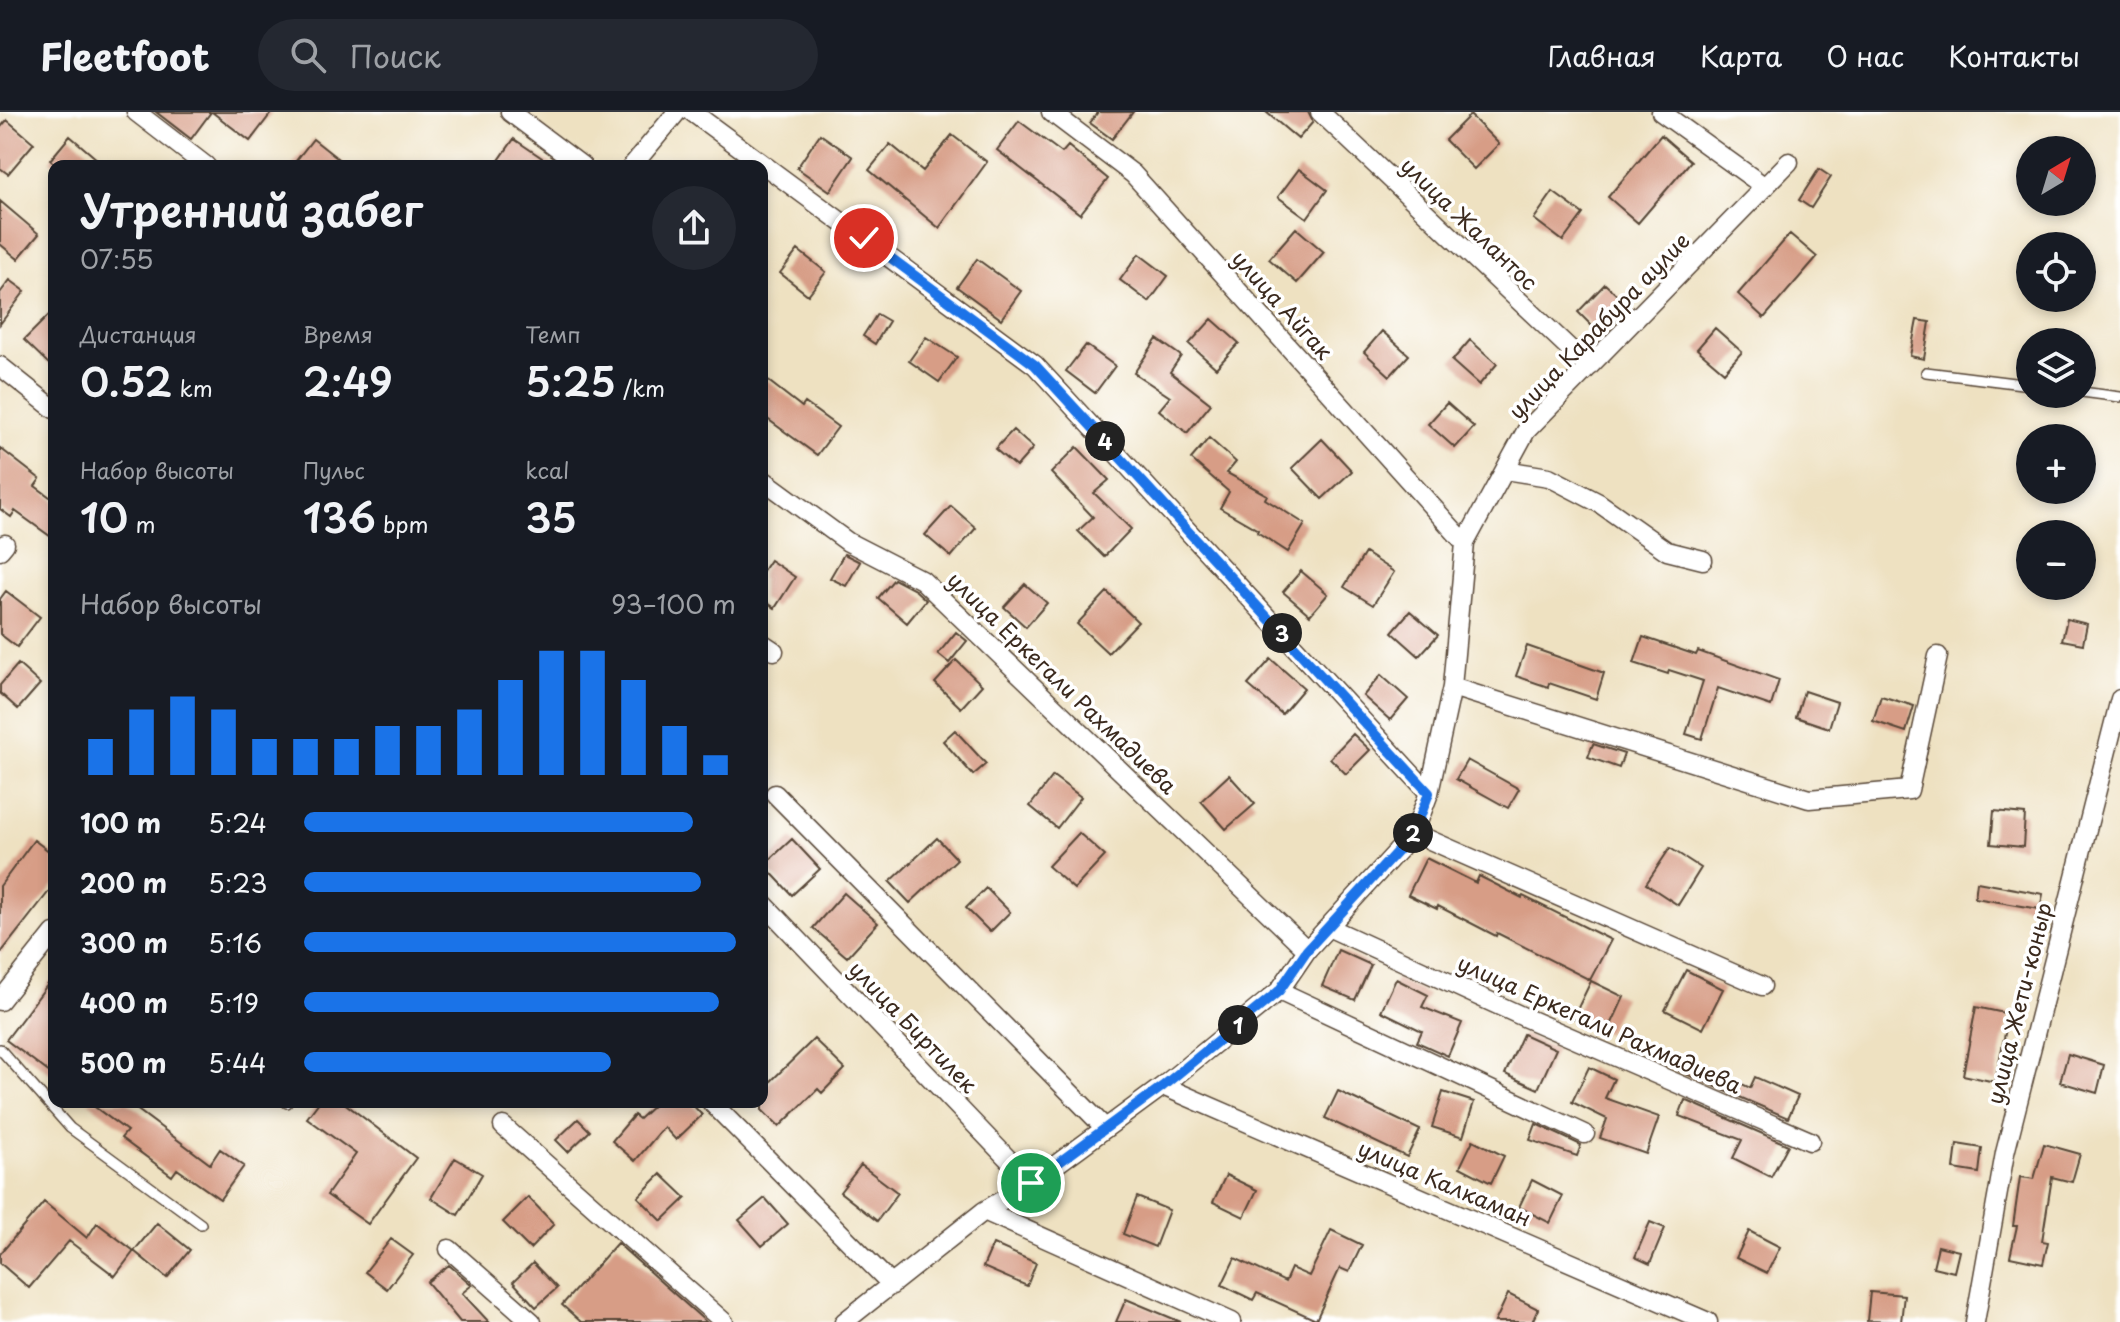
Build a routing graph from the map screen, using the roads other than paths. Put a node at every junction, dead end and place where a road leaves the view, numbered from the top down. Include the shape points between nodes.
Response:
1 (136, 112) edge
2 (510, 112) edge
3 (677, 112) edge
4 (692, 112) edge
5 (1051, 112) edge
6 (1320, 112) edge
7 (1661, 112) edge
8 (198, 160) edge
9 (574, 160) edge
10 (637, 160) edge
11 (757, 160) edge
12 (1789, 162) dead end
13 (768, 168) edge
14 (1765, 187) junction
15 (0, 366) edge
16 (1589, 367) junction
17 (1926, 372) dead end
18 (2016, 383) edge
19 (2096, 394) edge
20 (2120, 397) edge
21 (48, 404) edge
22 (1505, 470) junction
23 (768, 483) edge
24 (1465, 543) junction
25 (1703, 560) dead end
26 (1938, 656) dead end
27 (1452, 687) junction
28 (2120, 699) edge
29 (1429, 793) junction
30 (775, 794) dead end
31 (1414, 833) junction
32 (768, 908) edge
33 (1328, 927) junction
34 (48, 944) edge
35 (1307, 950) junction
36 (1762, 986) dead end
37 (1279, 991) junction
38 (0, 1001) edge
39 (0, 1049) edge
40 (1163, 1086) junction
41 (48, 1103) edge
42 (52, 1108) edge
43 (717, 1108) edge
44 (503, 1126) dead end
45 (1105, 1128) junction
46 (1585, 1134) dead end
47 (1810, 1141) dead end
48 (1031, 1183) junction
49 (984, 1211) junction
50 (201, 1224) dead end
51 (449, 1249) dead end
52 (892, 1285) junction
53 (532, 1322) edge
54 (724, 1322) edge
55 (844, 1322) edge
56 (1232, 1322) edge
57 (1708, 1322) edge
58 (1975, 1322) edge

1 - 8 street
2 - 9 street
3 - 10 street
4 - 11 street
5 - 24 street, улица Айгак via 1133,174
6 - 16 street, улица Жалантос
7 - 14 street
12 - 14 street, улица Карабура аулие
13 - 29 street via 1035,365
14 - 16 street, улица Карабура аулие
15 - 21 street
16 - 22 street, улица Карабура аулие via 1526,431
17 - 18 lane
19 - 20 lane
22 - 24 street, улица Карабура аулие
22 - 25 street via 1549,477 1599,503 1667,551
23 - 35 street, улица Еркегали Рахмадиева via 848,542 922,580
24 - 27 street, улица Карабура аулие
26 - 27 street via 1909,790 1809,799
27 - 29 street, улица Карабура аулие
28 - 58 street, улица Жети-коныр via 2005,1153
29 - 31 street, улица Карабура аулие
30 - 45 street
31 - 33 street, улица Карабура аулие
31 - 36 street
32 - 48 street, улица Биртилек
33 - 35 street, улица Карабура аулие
33 - 47 street, улица Еркегали Рахмадиева
34 - 38 street
35 - 37 street, улица Карабура аулие
37 - 40 street, улица Карабура аулие
37 - 46 street
39 - 41 lane
40 - 45 street, улица Карабура аулие
40 - 57 street, улица Калкаман
42 - 50 lane via 70,1128
43 - 52 street
44 - 54 street
45 - 48 street, улица Карабура аулие
48 - 49 street, улица Карабура аулие
49 - 52 street, улица Карабура аулие
49 - 56 street
51 - 53 street
52 - 55 street, улица Карабура аулие

